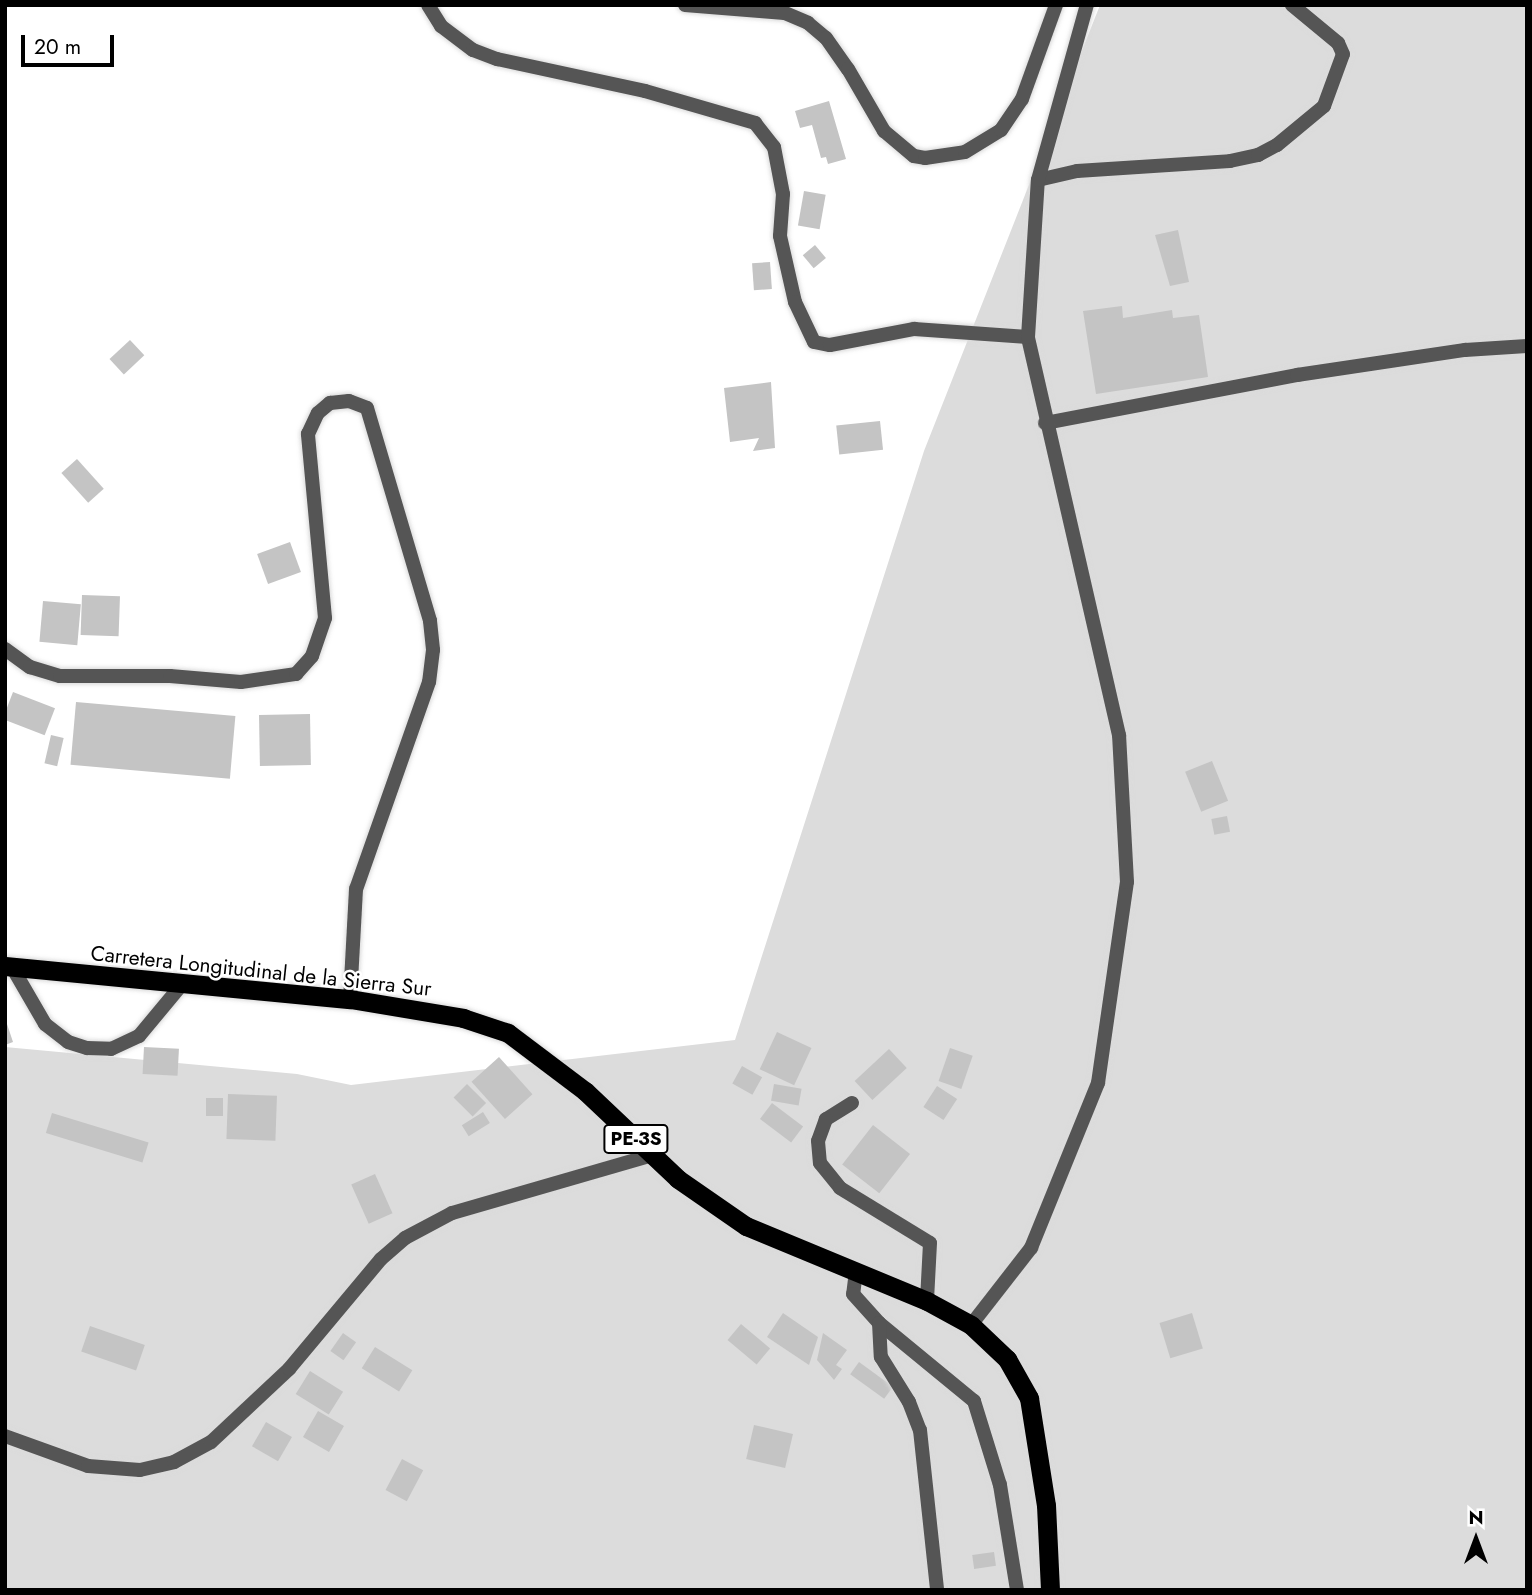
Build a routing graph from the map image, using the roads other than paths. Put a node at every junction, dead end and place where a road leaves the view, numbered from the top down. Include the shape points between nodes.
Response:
1 (428, 5) edge
2 (685, 5) edge
3 (1056, 5) edge
4 (1087, 5) edge
5 (1292, 5) edge
6 (1038, 180) junction
7 (1028, 337) junction
8 (1527, 346) edge
9 (1045, 423) junction
10 (5, 649) edge
11 (9, 966) edge
12 (183, 983) junction
13 (349, 999) junction
14 (852, 1103) dead end
15 (653, 1154) junction
16 (856, 1271) junction
17 (927, 1301) junction
18 (879, 1323) junction
19 (971, 1325) junction
20 (5, 1436) edge
21 (937, 1590) edge
22 (1017, 1590) edge
23 (1050, 1590) edge

1 - 7 street via 441,26 473,50 497,59 645,91 755,123 774,147 783,194 780,236 795,302 814,342 830,345 914,330
2 - 3 street via 785,13 808,23 826,38 848,69 884,131 914,156 925,158 965,152 1001,130 1022,99
4 - 6 street
5 - 6 street via 1338,43 1343,54 1324,106 1287,138 1258,155 1230,161 1077,171
6 - 7 street
7 - 9 street
8 - 9 street via 1465,350 1297,375
9 - 19 street via 1119,735 1127,882 1098,1083 1031,1248
10 - 13 street via 30,667 60,676 170,676 241,682 296,674 312,656 325,618 308,434 318,413 330,403 349,401 366,408 430,621 433,650 429,682 356,889
11 - 12 highway, Carretera Longitudinal de la Sierra Sur / PE-3S
11 - 12 street via 45,1024 68,1042 87,1048 111,1049 139,1036
12 - 13 highway, Carretera Longitudinal de la Sierra Sur / PE-3S
13 - 15 highway, Carretera Longitudinal de la Sierra Sur / PE-3S via 463,1018 508,1033 585,1091
14 - 17 street via 826,1119 818,1141 820,1163 840,1188 930,1243
15 - 16 highway, Carretera Longitudinal de la Sierra Sur / PE-3S via 678,1179 746,1226
15 - 20 street via 452,1213 405,1238 380,1259 289,1369 211,1442 174,1462 140,1470 88,1466
16 - 17 highway, Carretera Longitudinal de la Sierra Sur / PE-3S
16 - 18 street via 853,1294
17 - 19 highway, Carretera Longitudinal de la Sierra Sur / PE-3S
18 - 21 street via 881,1357 920,1430
18 - 22 street via 974,1401 1000,1485
19 - 23 highway, Carretera Longitudinal de la Sierra Sur / PE-3S via 1007,1359 1029,1398 1046,1505

